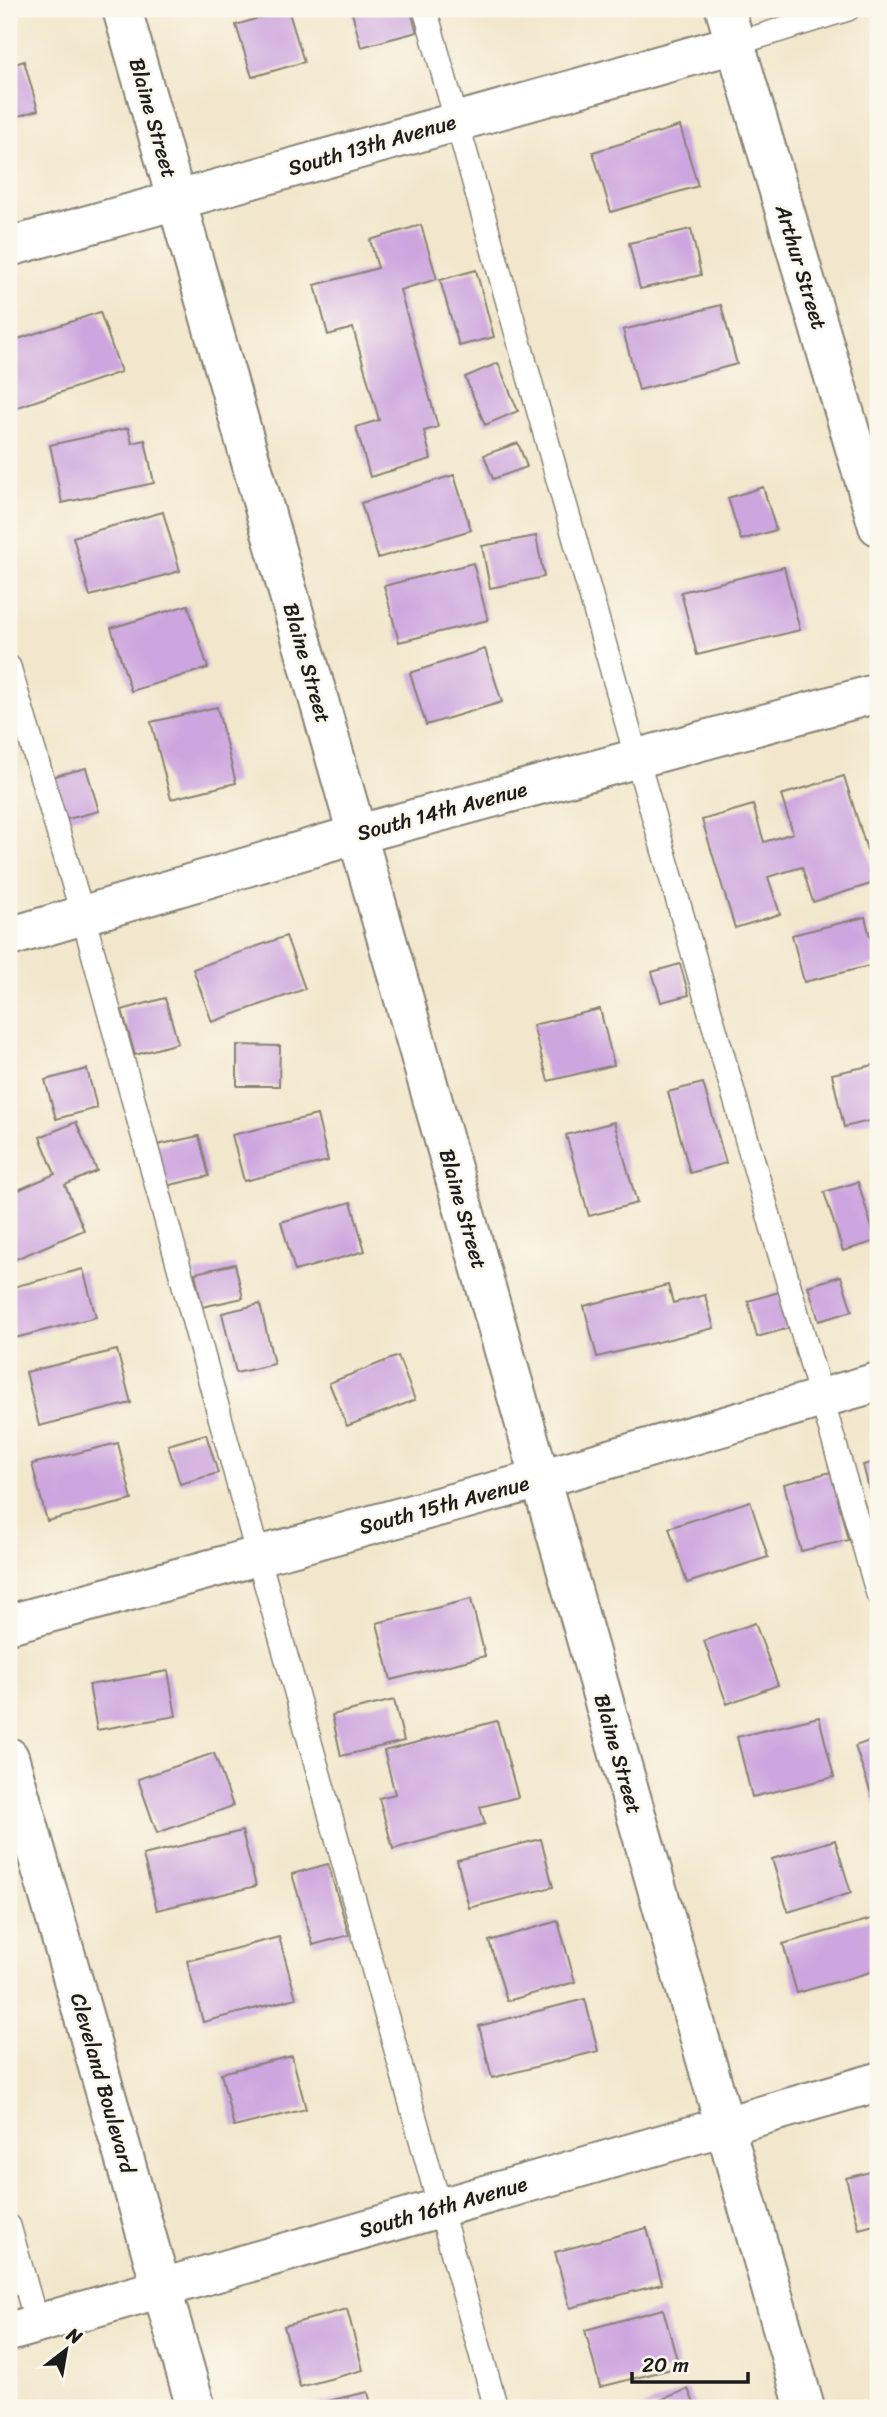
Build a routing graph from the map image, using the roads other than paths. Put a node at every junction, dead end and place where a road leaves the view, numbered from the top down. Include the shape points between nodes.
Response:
1 (122, 9) edge
2 (425, 9) edge
3 (848, 9) edge
4 (730, 26) edge
5 (456, 122) junction
6 (177, 200) junction
7 (9, 247) edge
8 (878, 526) edge
9 (9, 667) edge
10 (878, 693) edge
11 (637, 758) junction
12 (355, 835) junction
13 (83, 916) junction
14 (9, 937) edge
15 (878, 1382) edge
16 (822, 1398) junction
17 (540, 1479) junction
18 (258, 1556) junction
19 (878, 1594) edge
20 (9, 1624) edge
21 (9, 1757) edge
22 (878, 2082) edge
23 (724, 2127) junction
24 (440, 2208) junction
25 (9, 2226) edge
26 (163, 2288) junction
27 (23, 2328) edge
28 (196, 2408) edge
29 (496, 2408) edge
30 (805, 2408) edge

1 - 6 street, Blaine Street
2 - 5 lane
3 - 4 lane
4 - 5 street, South 13th Avenue
4 - 8 street, Arthur Street
5 - 6 street, South 13th Avenue
5 - 11 lane
6 - 7 street, South 13th Avenue
6 - 12 street, Blaine Street
9 - 13 lane
10 - 11 street, South 14th Avenue
11 - 12 street, South 14th Avenue
11 - 16 lane
12 - 13 street, South 14th Avenue
12 - 17 street, Blaine Street
13 - 14 street, South 14th Avenue
13 - 18 lane
15 - 16 street, South 15th Avenue
16 - 17 street, South 15th Avenue
16 - 19 lane
17 - 18 street, South 15th Avenue
17 - 23 street, Blaine Street
18 - 20 street, South 15th Avenue
18 - 24 lane
21 - 26 street, Cleveland Boulevard
22 - 23 street, South 16th Avenue
23 - 24 street, South 16th Avenue
23 - 30 street, Blaine Street
24 - 26 street, South 16th Avenue
24 - 29 lane
25 - 27 lane
26 - 27 street, South 16th Avenue
26 - 28 street, Cleveland Boulevard

